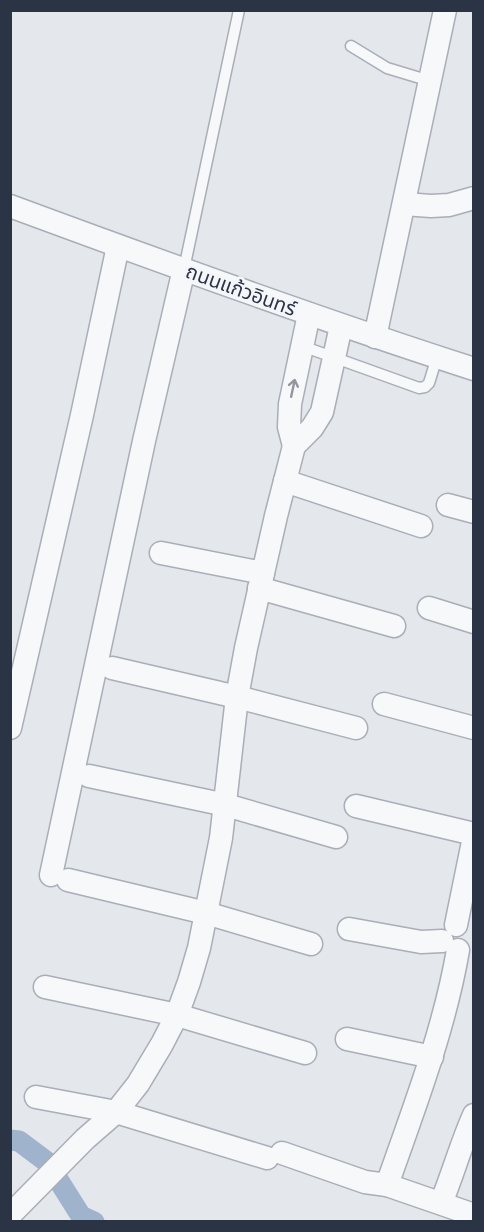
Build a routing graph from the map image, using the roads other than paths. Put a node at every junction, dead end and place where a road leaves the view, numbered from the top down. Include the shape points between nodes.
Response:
1 (239, 10) edge
2 (445, 10) edge
3 (351, 46) dead end
4 (430, 81) junction
5 (474, 198) edge
6 (404, 204) junction
7 (10, 206) edge
8 (118, 246) junction
9 (184, 269) junction
10 (309, 314) junction
11 (341, 326) junction
12 (375, 338) junction
13 (302, 346) junction
14 (334, 357) junction
15 (437, 357) junction
16 (474, 369) edge
17 (294, 446) junction
18 (285, 481) junction
19 (448, 505) dead end
20 (474, 512) edge
21 (421, 526) dead end
22 (161, 553) dead end
23 (261, 580) junction
24 (429, 608) dead end
25 (474, 622) edge
26 (394, 626) dead end
27 (112, 668) dead end
28 (237, 697) junction
29 (384, 704) dead end
30 (10, 728) edge
31 (474, 728) edge
32 (356, 729) dead end
33 (89, 776) dead end
34 (226, 805) junction
35 (356, 807) dead end
36 (474, 835) edge
37 (336, 837) dead end
38 (206, 913) junction
39 (349, 929) dead end
40 (459, 941) edge
41 (311, 944) dead end
42 (45, 987) dead end
43 (177, 1015) junction
44 (347, 1039) dead end
45 (305, 1053) dead end
46 (432, 1057) junction
47 (36, 1098) dead end
48 (116, 1112) junction
49 (474, 1115) edge
50 (387, 1185) junction
51 (441, 1203) junction
52 (16, 1210) edge
53 (474, 1215) edge

1 - 9 lane
2 - 4 street
3 - 4 lane via 387,68
4 - 6 street
5 - 6 street via 449,205
6 - 12 street
7 - 8 street, ถนนแก้วอินทร์
8 - 9 street, ถนนแก้วอินทร์
8 - 30 street
9 - 10 street, ถนนแก้วอินทร์
9 - 38 street via 142,453 60,877
10 - 11 street, ถนนแก้วอินทร์
10 - 13 street
11 - 12 street, ถนนแก้วอินทร์
11 - 14 street
12 - 15 street, ถนนแก้วอินทร์
13 - 14 lane
17 -> 13 street via 289,426 290,404
14 - 15 lane via 419,388 429,383
14 - 17 street via 322,412
15 - 16 street, ถนนแก้วอินทร์
17 - 18 street
18 - 21 street
18 - 23 street
19 - 20 street
22 - 23 street
23 - 26 street
23 - 28 street
24 - 25 street
27 - 28 street
28 - 32 street
28 - 34 street
29 - 31 street
33 - 34 street
34 - 37 street
34 - 38 street
35 - 36 street
36 - 40 street
38 - 41 street
38 - 43 street
39 - 40 street via 421,942
40 - 46 street
42 - 43 street
43 - 45 street
43 - 48 street via 138,1084
44 - 46 street
46 - 50 street
47 - 48 street
48 - 50 street
48 - 52 street via 84,1139
49 - 51 street
50 - 51 street
51 - 53 street

